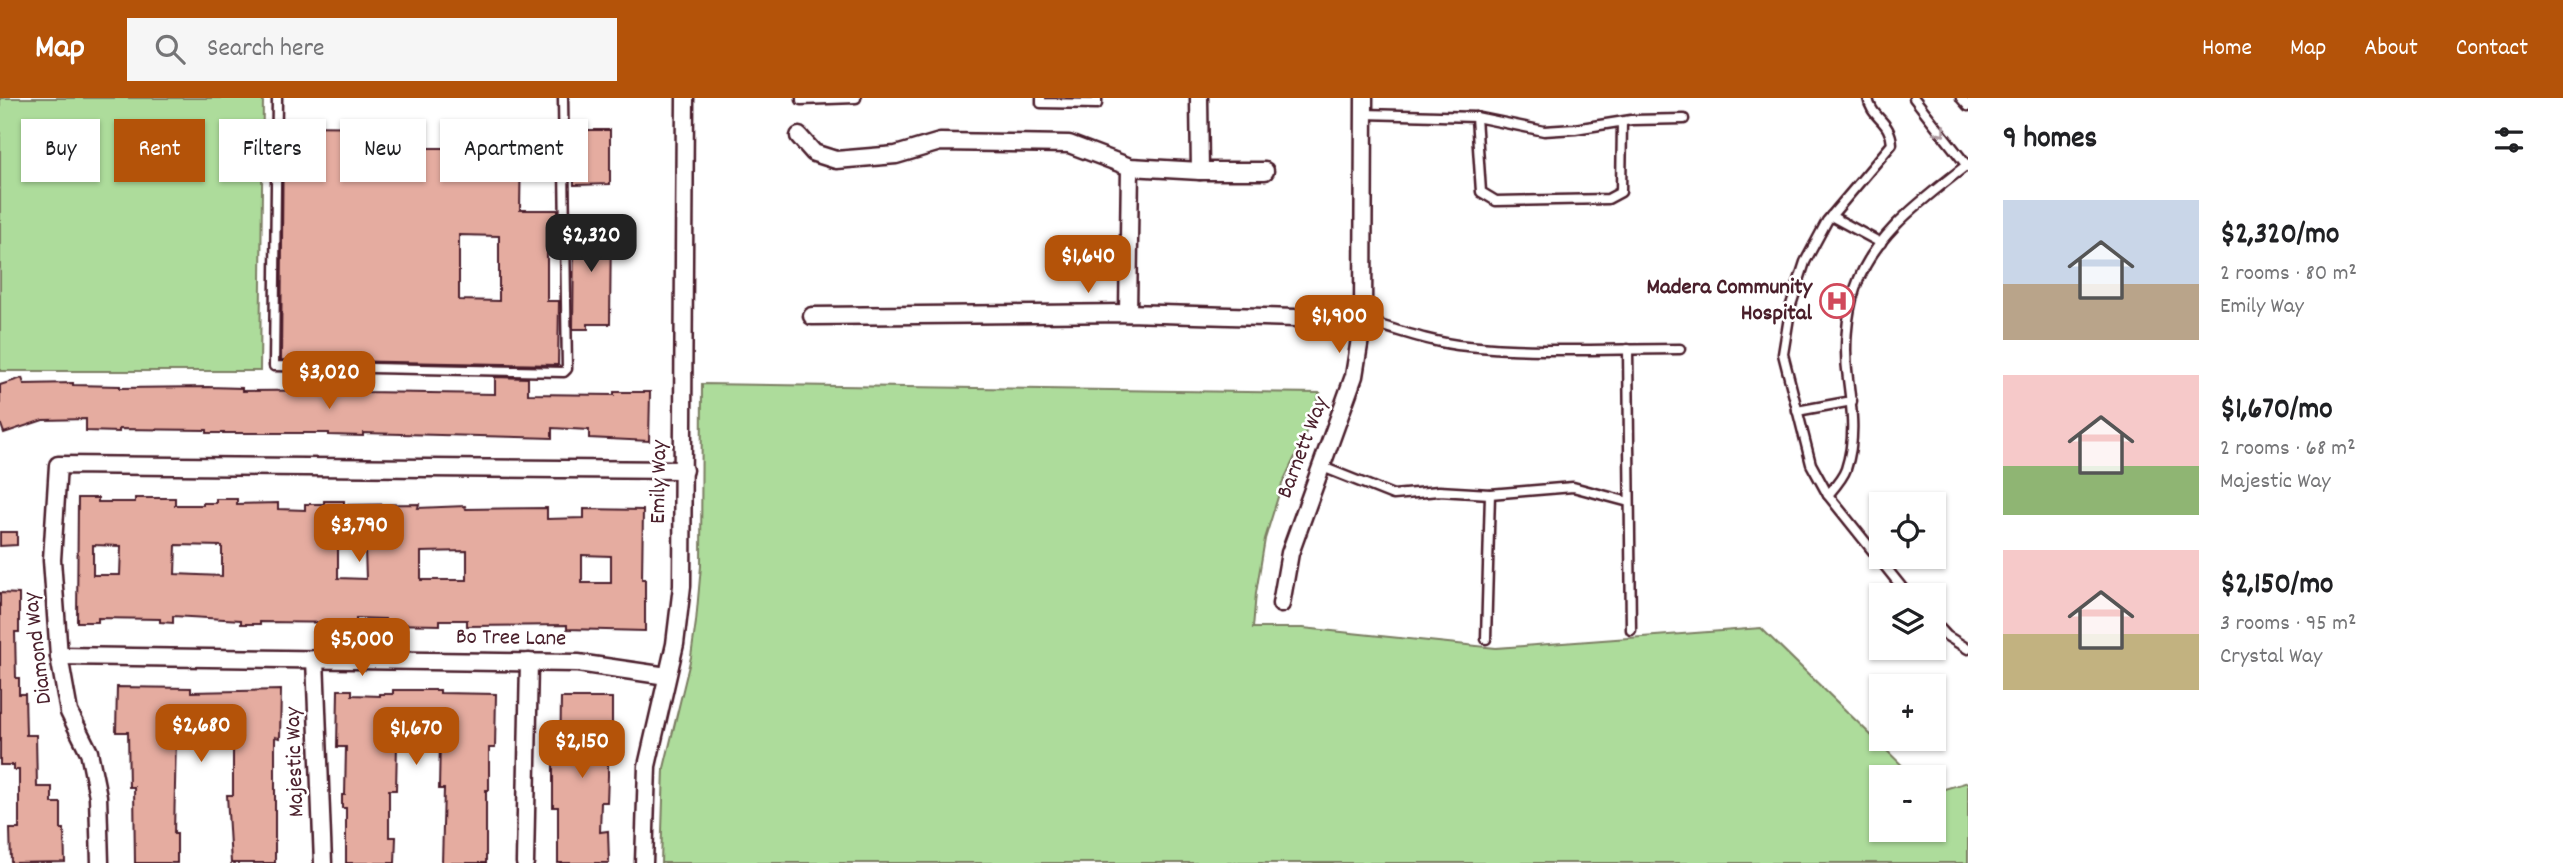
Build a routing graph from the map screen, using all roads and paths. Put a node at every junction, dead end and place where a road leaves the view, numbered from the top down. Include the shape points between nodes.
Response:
1 (277, 98) edge
2 (563, 98) edge
3 (685, 98) edge
4 (801, 98) edge
5 (856, 98) edge
6 (1041, 98) edge
7 (1097, 98) edge
8 (1199, 98) edge
9 (1868, 98) edge
10 (1914, 98) edge
11 (1961, 98) edge
12 (1364, 106) edge
13 (1968, 106) edge
14 (1476, 117) junction
15 (1684, 119) dead end
16 (1622, 122) junction
17 (799, 136) dead end
18 (1968, 165) edge
19 (1130, 167) junction
20 (1265, 171) dead end
21 (1200, 172) junction
22 (1831, 216) junction
23 (1881, 243) junction
24 (1128, 313) junction
25 (812, 316) dead end
26 (1363, 320) junction
27 (1628, 349) junction
28 (1680, 349) dead end
29 (1852, 401) junction
30 (1797, 411) junction
31 (1320, 466) junction
32 (684, 470) junction
33 (1490, 494) junction
34 (1828, 495) junction
35 (1629, 502) junction
36 (1898, 583) edge
37 (1281, 604) dead end
38 (1631, 630) dead end
39 (1946, 635) edge
40 (1486, 639) dead end
41 (1968, 649) edge
42 (59, 656) junction
43 (315, 659) junction
44 (529, 662) junction
45 (667, 676) junction
46 (100, 863) edge
47 (323, 863) edge
48 (525, 863) edge
49 (644, 863) edge

1 - 2 lane via 274,366 564,372
3 - 32 street, Emily Way
4 - 5 lane
6 - 7 lane via 1041,103 1097,104
8 - 21 street
9 - 22 lane via 1892,132 1892,144
10 -> 18 lane
11 - 13 lane
12 - 14 lane
12 - 26 street, Barnett Way
14 - 16 lane via 1544,131
14 - 16 lane via 1481,192 1496,201 1608,199 1621,192
15 - 16 lane
17 - 19 street via 814,153 836,160 896,155 940,142 1056,144
18 - 23 lane via 1914,205
19 - 21 street
19 - 24 street
20 - 21 street
22 - 23 lane
22 - 30 lane via 1805,262 1791,305 1783,354
23 - 29 lane via 1855,289 1849,317 1846,352
24 - 25 street
24 - 26 street
26 - 27 lane via 1464,346
26 - 31 street, Barnett Way via 1354,376
27 - 28 lane
27 - 35 lane
29 - 30 lane
29 - 34 lane via 1854,424 1846,471
30 - 34 lane via 1811,464
31 - 33 lane via 1393,495 1439,491
31 - 37 street, Barnett Way via 1290,553
32 - 42 street, Diamond Way via 58,465 52,560
32 - 45 street, Emily Way via 680,615
33 - 35 lane via 1573,487
33 - 40 lane
34 - 36 lane
35 - 38 lane
39 - 41 lane
42 - 43 street, Bo Tree Lane
42 - 46 street, Diamond Way via 69,712 89,752 98,796
43 - 44 street, Bo Tree Lane
43 - 47 street, Majestic Way
44 - 45 street, Bo Tree Lane via 578,663
44 - 48 street
45 - 49 street, Emily Way via 646,766

